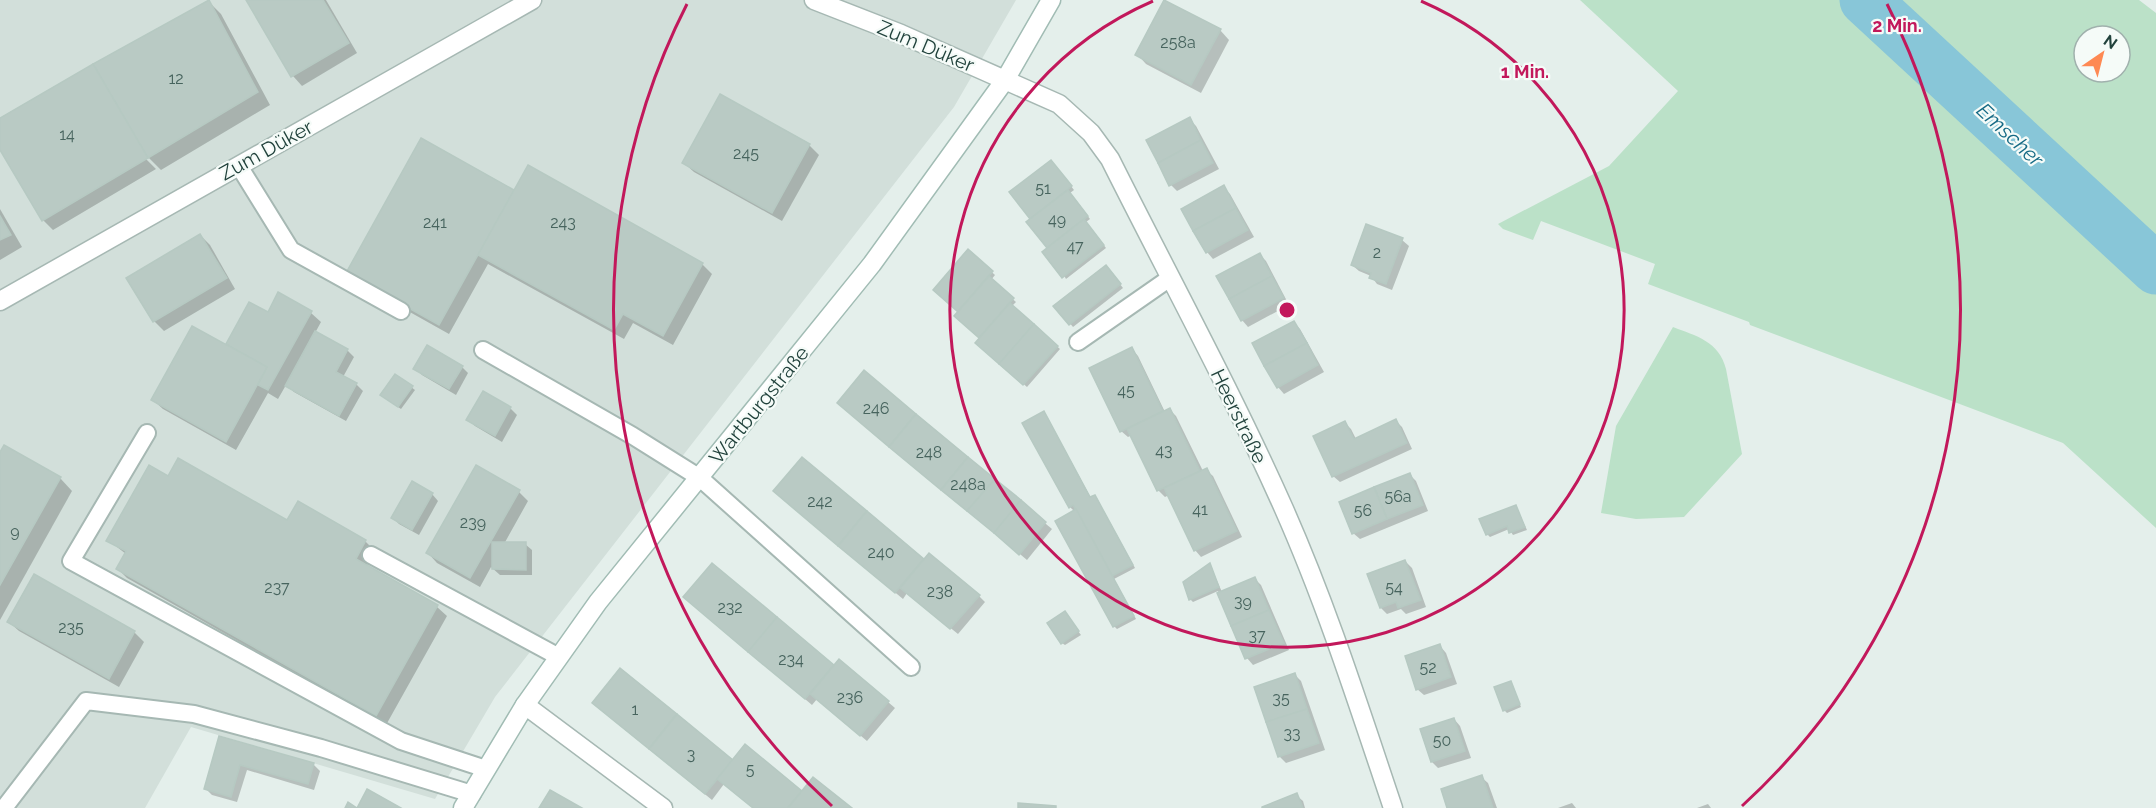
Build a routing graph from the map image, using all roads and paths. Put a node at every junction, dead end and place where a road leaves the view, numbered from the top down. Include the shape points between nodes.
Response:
1 (532, 0) edge
2 (814, 0) edge
3 (1051, 0) edge
4 (1005, 80) junction
5 (239, 165) junction
6 (1170, 278) junction
7 (0, 301) edge
8 (401, 312) dead end
9 (1078, 342) dead end
10 (483, 350) dead end
11 (147, 433) dead end
12 (700, 478) junction
13 (371, 555) dead end
14 (560, 657) junction
15 (911, 667) dead end
16 (525, 705) junction
17 (486, 769) junction
18 (467, 801) edge
19 (4, 808) edge
20 (663, 808) edge
21 (1393, 808) edge

1 - 5 street, Zum Düker
2 - 4 street, Zum Düker
3 - 4 street, Wartburgstraße
4 - 6 street, Heerstraße via 1059,104 1091,133 1110,159
4 - 12 street, Wartburgstraße via 873,264
5 - 7 street, Zum Düker
5 - 8 lane via 291,250
6 - 9 lane
6 - 21 street, Heerstraße via 1285,511 1342,657
10 - 12 lane
11 - 17 lane via 71,561 402,741
12 - 14 street, Wartburgstraße via 598,602
12 - 15 lane
13 - 14 lane
14 - 16 street, Wartburgstraße
16 - 17 street, Wartburgstraße
16 - 20 street
17 - 18 street, Wartburgstraße
18 - 19 lane via 321,748 194,714 86,701

